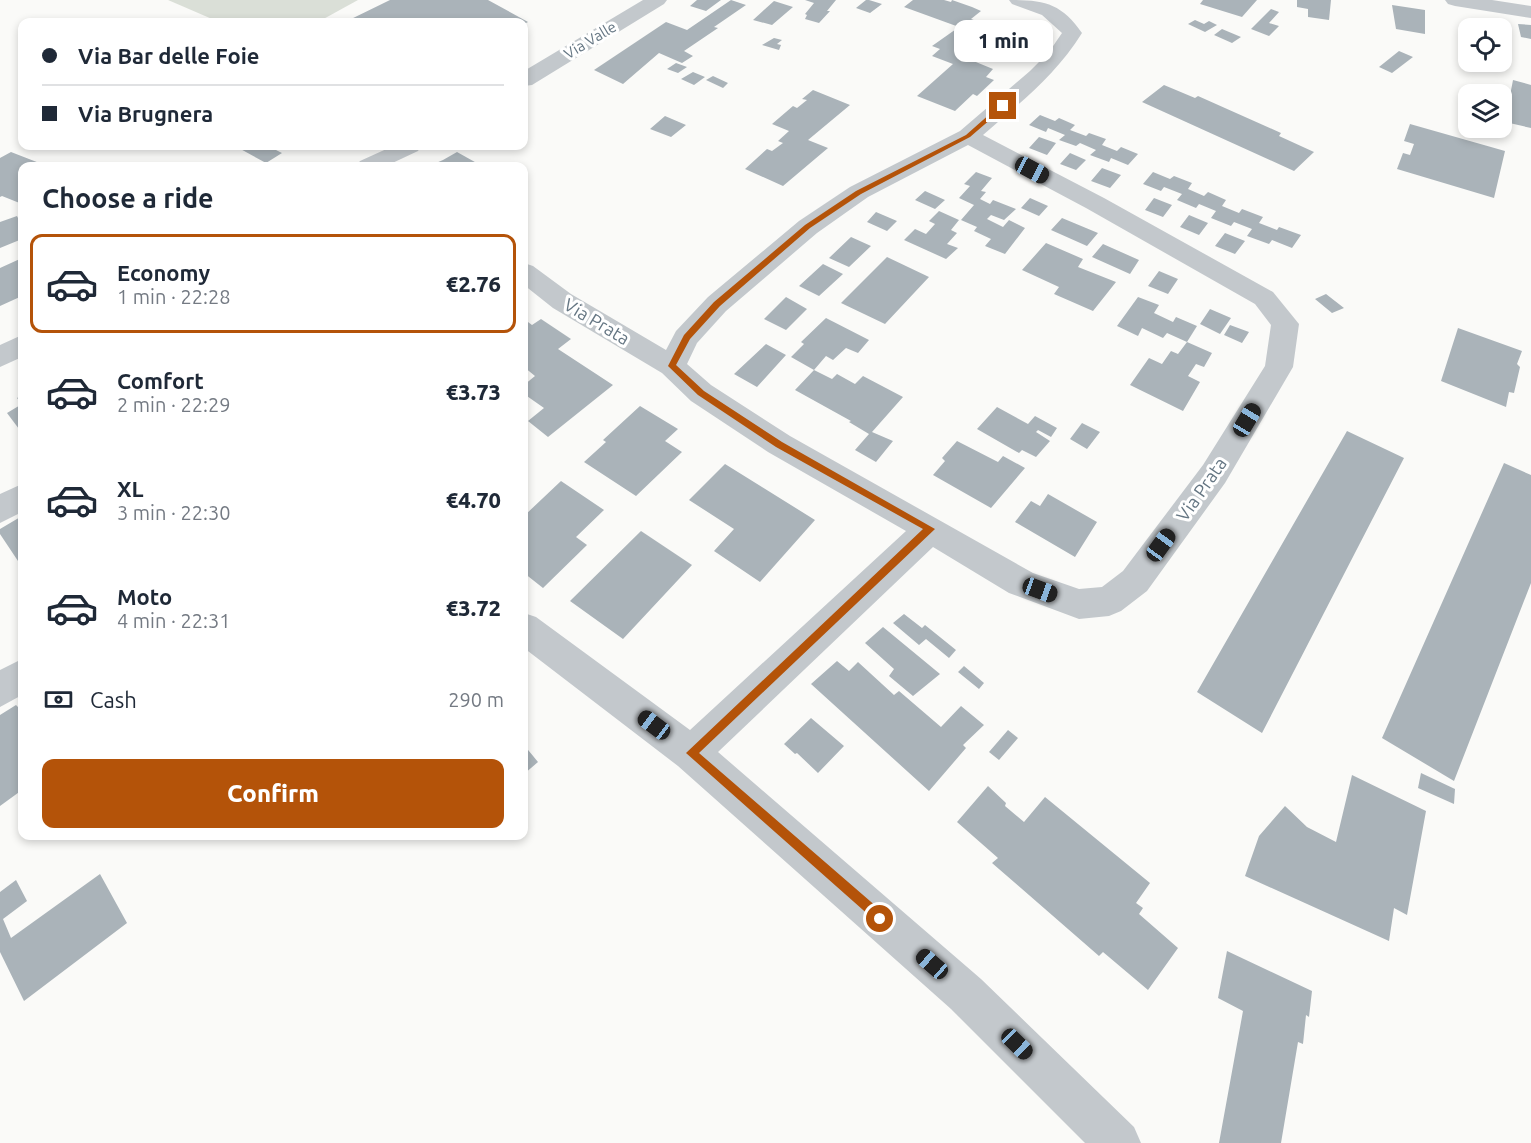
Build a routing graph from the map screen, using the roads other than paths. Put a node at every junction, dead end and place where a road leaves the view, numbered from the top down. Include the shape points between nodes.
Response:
1 (657, 0) edge
2 (1019, 0) edge
3 (1455, 0) edge
4 (1495, 3) edge
5 (1531, 12) edge
6 (528, 78) edge
7 (968, 136) junction
8 (402, 150) edge
9 (376, 162) edge
10 (528, 276) edge
11 (18, 347) edge
12 (0, 357) edge
13 (672, 366) junction
14 (18, 499) edge
15 (0, 510) edge
16 (930, 529) junction
17 (528, 631) edge
18 (18, 678) edge
19 (0, 690) edge
20 (691, 753) junction
21 (1118, 1143) edge

1 - 6 street, Via Valle
2 - 7 street via 1065,21 1072,33 1038,76
3 - 4 street
4 - 5 street
7 - 13 street via 859,192 808,226 717,304 686,338
7 - 16 street, Via Prata via 1264,298 1285,324 1279,367 1214,474 1135,581 1109,601 1079,604 1021,583
8 - 9 street
10 - 13 street, Via Prata via 562,301
11 - 12 street
13 - 16 street, Via Prata via 701,393 779,444
14 - 15 street
16 - 20 street
17 - 20 street
18 - 19 street
20 - 21 street via 966,994

